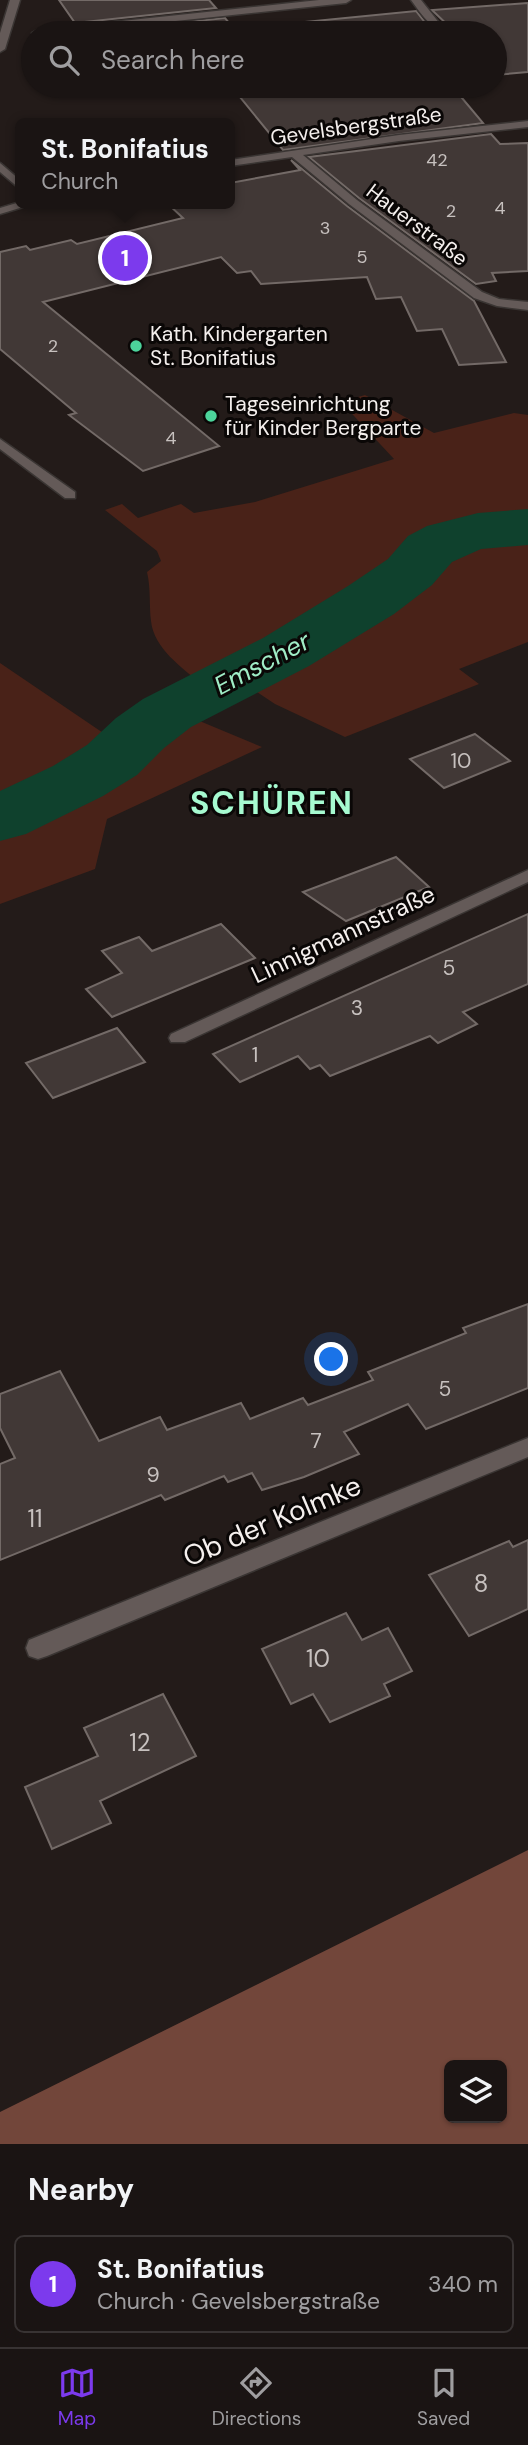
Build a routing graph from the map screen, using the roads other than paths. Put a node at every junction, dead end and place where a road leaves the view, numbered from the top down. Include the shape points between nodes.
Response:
1 (15, 0) edge
2 (346, 0) edge
3 (416, 0) edge
4 (152, 21) edge
5 (433, 21) edge
6 (21, 30) edge
7 (21, 36) edge
8 (0, 49) edge
9 (528, 124) edge
10 (294, 153) junction
11 (235, 162) edge
12 (0, 166) edge
13 (15, 181) edge
14 (528, 306) edge
15 (2, 447) edge
16 (70, 495) dead end
17 (528, 875) edge
18 (178, 1038) dead end
19 (528, 1447) edge
20 (38, 1647) dead end

1 - 6 street
2 - 4 street
3 - 5 street
7 - 8 street
9 - 10 street, Gevelsbergstraße
10 - 11 street, Gevelsbergstraße
10 - 14 street, Hauerstraße via 478,295
12 - 13 street
15 - 16 street
17 - 18 street, Linnigmannstraße
19 - 20 street, Ob der Kolmke

